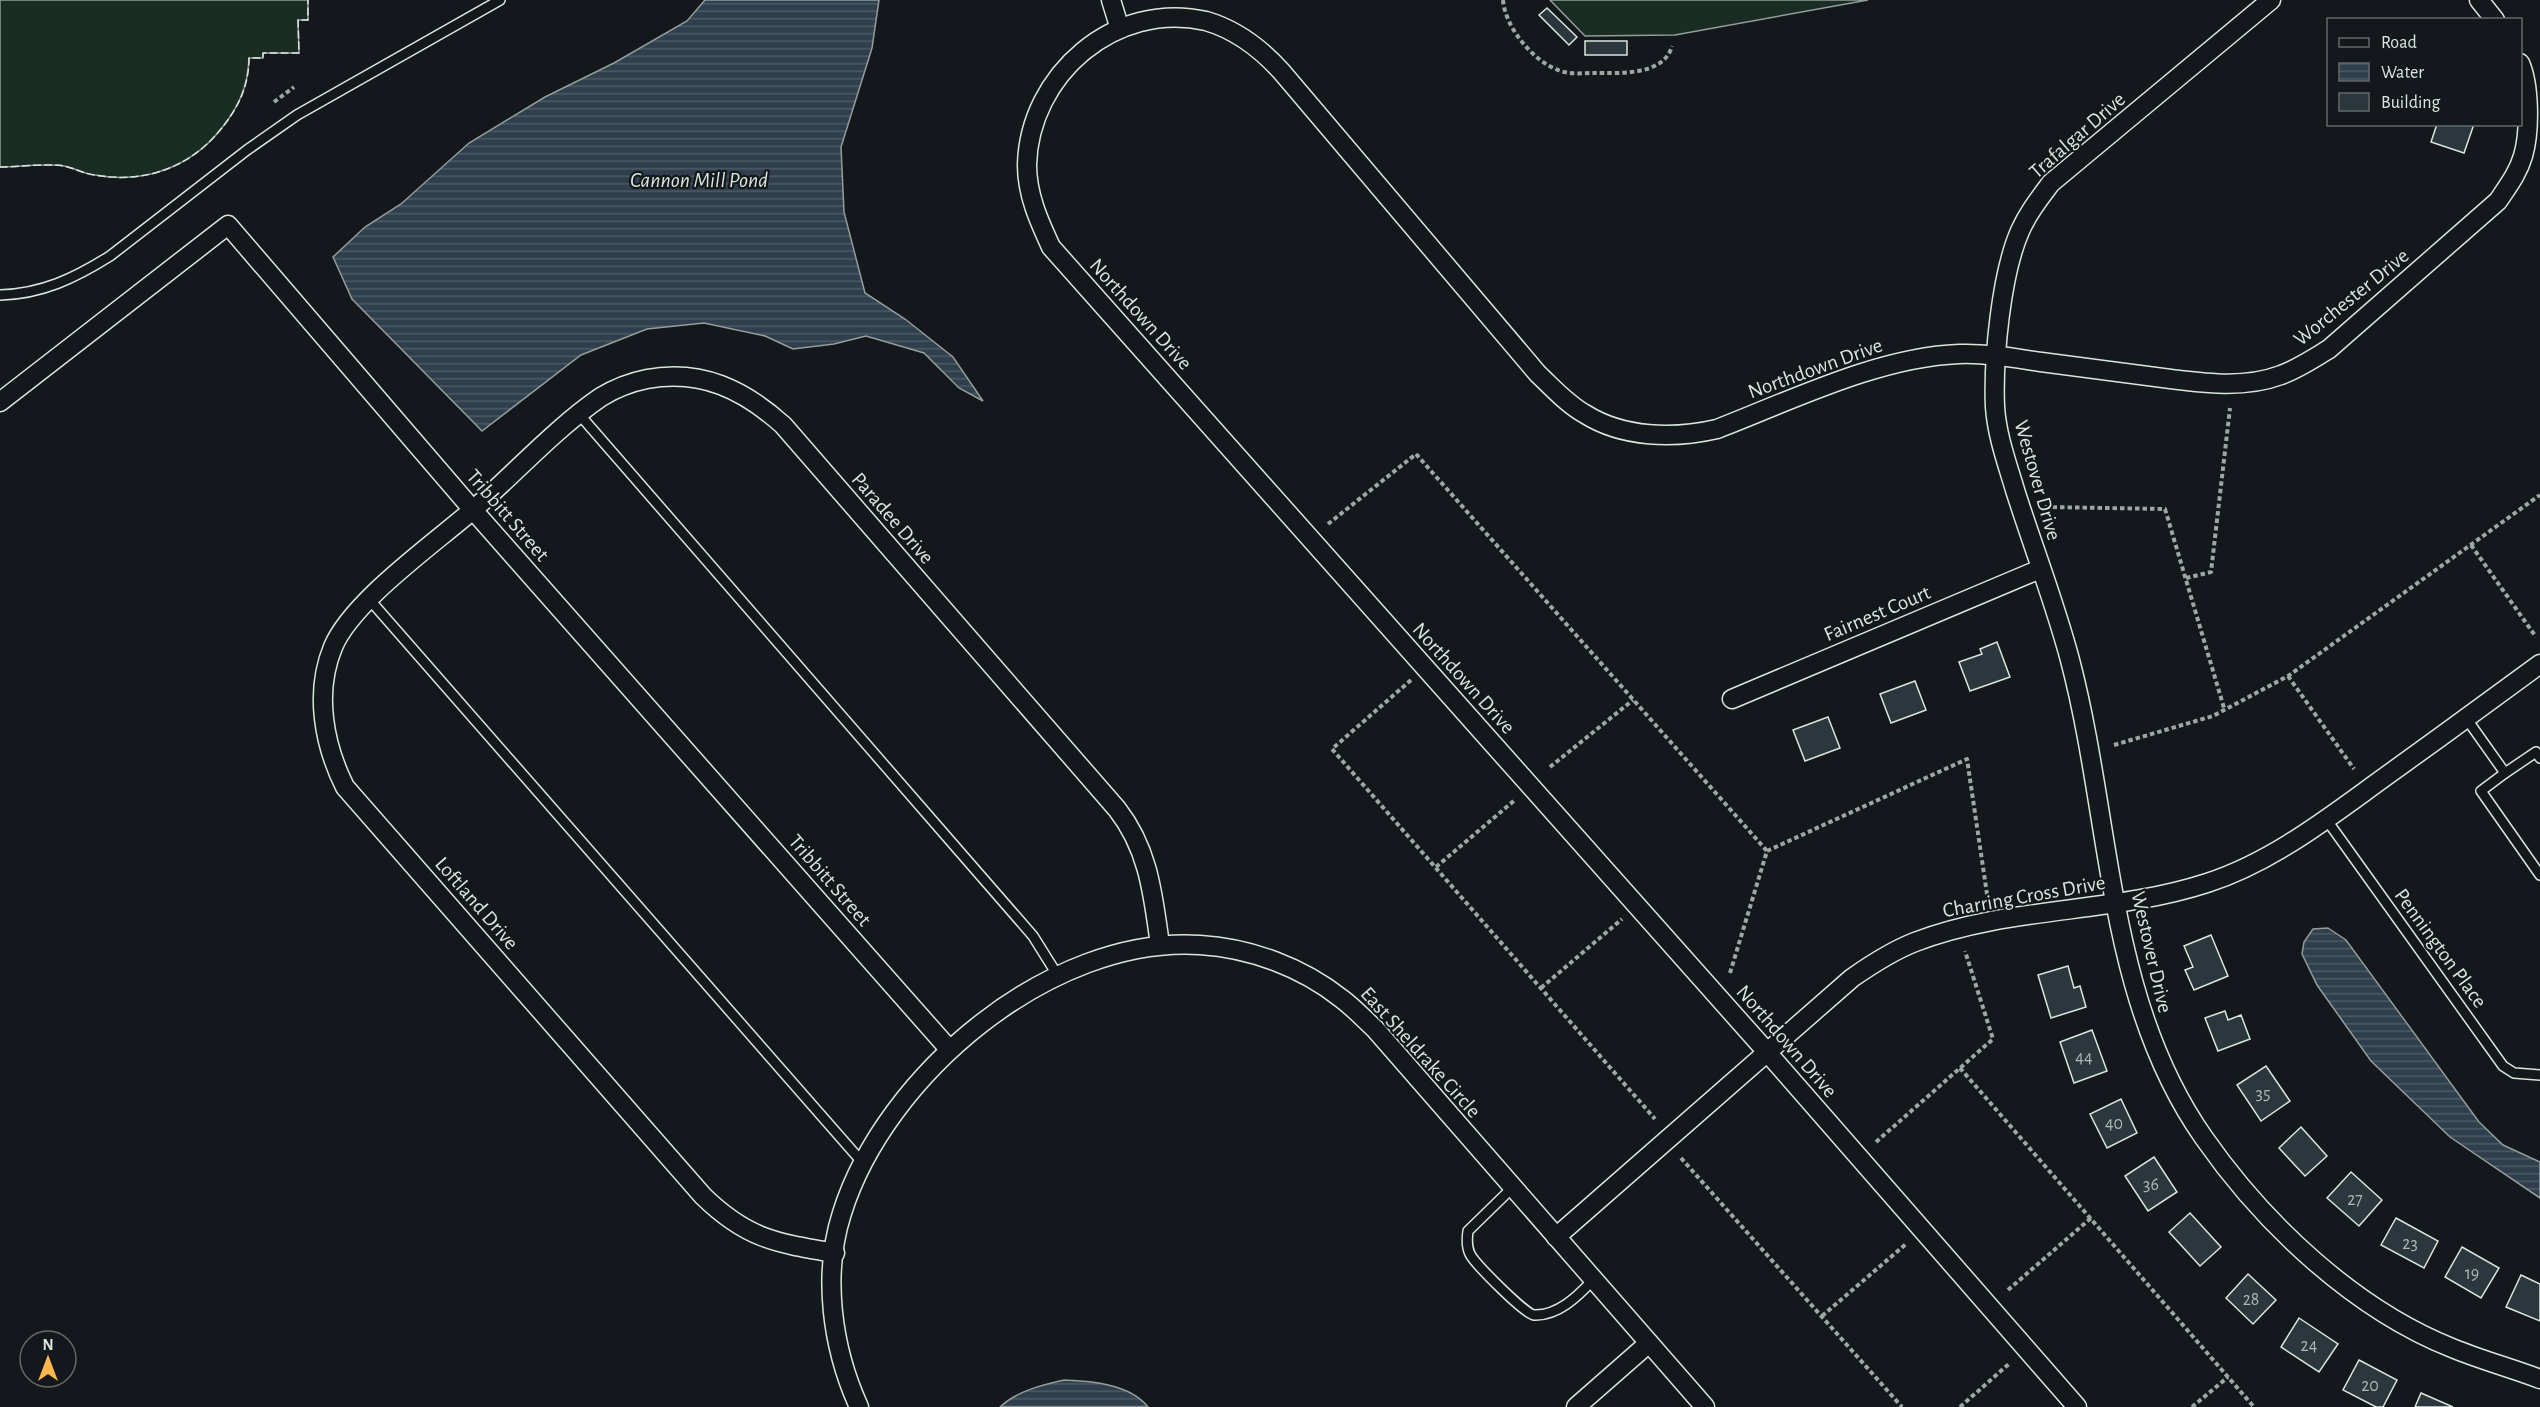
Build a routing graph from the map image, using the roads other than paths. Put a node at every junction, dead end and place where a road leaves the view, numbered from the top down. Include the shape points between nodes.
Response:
1 (500, 0) edge
2 (1111, 0) edge
3 (2271, 0) edge
4 (2479, 0) edge
5 (2493, 18) edge
6 (1119, 26) junction
7 (2522, 68) edge
8 (0, 295) edge
9 (1996, 356) junction
10 (0, 402) edge
11 (579, 414) junction
12 (473, 510) junction
13 (2040, 569) junction
14 (369, 599) junction
15 (2540, 664) edge
16 (1732, 699) dead end
17 (2466, 718) junction
18 (2540, 758) edge
19 (2505, 773) junction
20 (2326, 819) junction
21 (2540, 875) edge
22 (2117, 903) junction
23 (1160, 945) junction
24 (1058, 976) junction
25 (949, 1049) junction
26 (1767, 1053) junction
27 (2540, 1075) edge
28 (862, 1162) junction
29 (1512, 1188) junction
30 (1556, 1237) junction
31 (834, 1253) junction
32 (1593, 1280) junction
33 (1649, 1343) junction
34 (2540, 1378) edge
35 (859, 1407) edge
36 (1576, 1407) edge
37 (1706, 1407) edge
38 (2077, 1407) edge

1 - 8 lane via 297,115 86,271 35,291
2 - 6 street
3 - 9 street, Trafalgar Drive via 2051,183 2032,207 2011,260
4 - 5 street
6 - 9 street, Northdown Drive via 1180,17 1206,21 1250,42 1281,72 1538,374 1585,414 1610,425 1664,435 1691,435 1902,361 1961,354
6 - 26 street, Northdown Drive via 1080,52 1039,106 1030,136 1027,167 1034,212 1051,248
7 - 9 street, Worchester Drive via 2527,95 2524,154 2498,201 2329,349 2306,364 2271,378 2227,384
9 - 13 street, Westover Drive via 1999,439
10 - 12 street, Tribbitt Street via 228,225
11 - 12 street, Paradee Drive
11 - 23 street, Paradee Drive via 602,396 622,387 675,376 706,380 735,390 783,425 1129,824 1146,860
11 - 24 lane via 1033,936
12 - 14 street, Loftland Drive
12 - 25 street, Tribbitt Street
13 - 16 street, Fairnest Court
13 - 22 street, Westover Drive via 2077,688
14 - 28 lane
14 - 31 street, Loftland Drive via 344,626 332,648 325,674 326,733 333,763 345,787 725,1217 750,1233 778,1243
15 - 17 street, Charring Cross Drive
17 - 19 lane
17 - 20 street, Charring Cross Drive
18 - 19 lane via 2536,752
19 - 21 lane via 2481,791
20 - 22 street, Charring Cross Drive via 2271,854 2210,882 2164,896
20 - 27 lane, Pennington Place via 2503,1066 2514,1073
22 - 26 street, Charring Cross Drive via 1976,924 1913,942 1883,956 1852,978
22 - 34 street, Westover Drive via 2139,1003 2160,1061 2202,1136 2240,1186 2294,1244 2369,1302 2450,1348
23 - 24 street, East Sheldrake Circle via 1118,953
23 - 29 street, East Sheldrake Circle via 1238,950 1275,961 1342,998 1375,1029
24 - 25 street, East Sheldrake Circle
25 - 28 street, East Sheldrake Circle via 893,1113
26 - 30 street, Charring Cross Drive
26 - 38 street, Northdown Drive
28 - 31 street, East Sheldrake Circle via 841,1215
29 - 30 street, East Sheldrake Circle
29 - 32 lane via 1468,1231 1470,1255 1521,1309 1533,1315 1549,1313 1567,1304
30 - 32 street, East Sheldrake Circle
31 - 35 street, East Sheldrake Circle via 833,1319 839,1352
32 - 33 street, East Sheldrake Circle
33 - 36 street
33 - 37 street, East Sheldrake Circle

